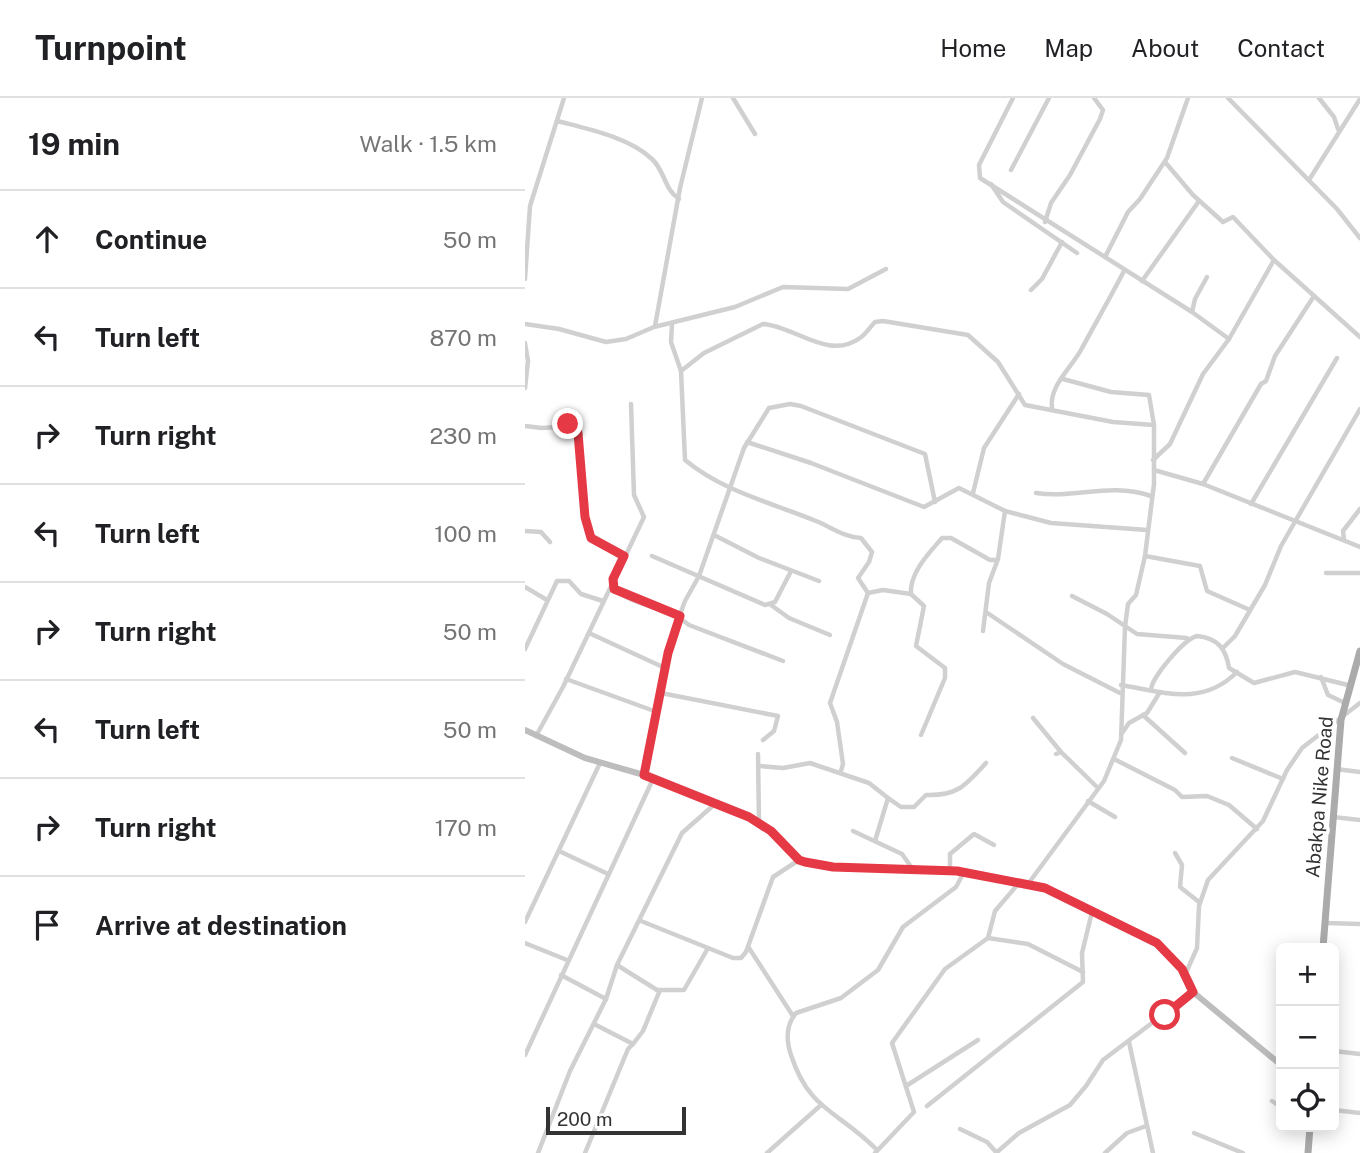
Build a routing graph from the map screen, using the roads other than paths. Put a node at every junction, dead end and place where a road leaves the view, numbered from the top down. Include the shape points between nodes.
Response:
1 (564, 98) edge
2 (702, 98) edge
3 (733, 98) edge
4 (1013, 98) edge
5 (1049, 98) edge
6 (1094, 98) edge
7 (1188, 98) edge
8 (1228, 98) edge
9 (1319, 98) edge
10 (1360, 99) edge
11 (557, 121) junction
12 (1338, 130) junction
13 (755, 134) dead end
14 (1165, 162) junction
15 (1011, 170) dead end
16 (1309, 180) junction
17 (991, 184) junction
18 (679, 199) junction
19 (1199, 201) junction
20 (527, 209) edge
21 (1045, 222) junction
22 (1360, 238) edge
23 (1062, 242) junction
24 (526, 254) edge
25 (1077, 254) dead end
26 (1105, 257) junction
27 (1274, 260) junction
28 (886, 269) dead end
29 (1125, 271) junction
30 (1207, 277) dead end
31 (525, 279) edge
32 (1142, 281) junction
33 (1031, 290) dead end
34 (1314, 296) junction
35 (1192, 312) junction
36 (525, 324) edge
37 (671, 324) junction
38 (655, 327) junction
39 (1360, 337) edge
40 (1229, 339) junction
41 (525, 343) edge
42 (1337, 358) dead end
43 (681, 371) junction
44 (1063, 379) junction
45 (525, 388) edge
46 (1019, 394) junction
47 (631, 404) dead end
48 (1052, 408) junction
49 (1360, 409) edge
50 (1154, 425) junction
51 (525, 426) edge
52 (747, 442) junction
53 (1153, 460) junction
54 (1154, 470) junction
55 (1203, 484) junction
56 (730, 490) junction
57 (1036, 492) dead end
58 (973, 493) junction
59 (1151, 496) junction
60 (935, 502) junction
61 (1251, 504) junction
62 (1360, 509) edge
63 (1005, 511) junction
64 (1298, 520) junction
65 (1147, 530) junction
66 (525, 531) edge
67 (714, 535) junction
68 (1344, 541) junction
69 (550, 542) dead end
70 (1360, 547) edge
71 (624, 556) junction
72 (652, 556) dead end
73 (1146, 556) junction
74 (997, 560) junction
75 (790, 573) dead end
76 (1325, 573) dead end
77 (1360, 573) edge
78 (699, 576) junction
79 (819, 581) dead end
80 (613, 586) junction
81 (525, 587) edge
82 (868, 593) junction
83 (911, 594) junction
84 (1072, 596) dead end
85 (547, 600) junction
86 (603, 601) junction
87 (771, 605) junction
88 (1249, 610) junction
89 (986, 612) junction
90 (680, 616) junction
91 (1125, 627) junction
92 (983, 631) dead end
93 (589, 633) junction
94 (830, 635) dead end
95 (1188, 638) junction
96 (1223, 648) junction
97 (525, 649) edge
98 (1360, 651) edge
99 (783, 661) dead end
100 (666, 668) junction
101 (1237, 672) junction
102 (1321, 677) junction
103 (566, 679) junction
104 (1121, 685) junction
105 (1348, 685) junction
106 (1151, 690) junction
107 (1160, 692) junction
108 (661, 693) junction
109 (1121, 694) junction
110 (1345, 703) junction
111 (1360, 703) edge
112 (657, 712) junction
113 (1143, 715) junction
114 (1033, 718) dead end
115 (1341, 720) junction
116 (525, 730) edge
117 (1122, 734) junction
118 (921, 735) dead end
119 (535, 736) junction
120 (764, 740) dead end
121 (1185, 753) dead end
122 (758, 754) dead end
123 (1232, 758) dead end
124 (1114, 759) junction
125 (600, 763) junction
126 (986, 763) dead end
127 (760, 766) junction
128 (1335, 769) junction
129 (841, 771) junction
130 (1360, 772) edge
131 (644, 775) junction
132 (653, 779) junction
133 (1283, 779) junction
134 (1098, 788) junction
135 (888, 798) junction
136 (1088, 801) junction
137 (717, 802) junction
138 (1115, 817) dead end
139 (1332, 817) junction
140 (1360, 820) edge
141 (759, 823) junction
142 (1257, 829) junction
143 (853, 831) dead end
144 (875, 841) junction
145 (995, 845) dead end
146 (559, 851) junction
147 (1175, 853) dead end
148 (799, 860) junction
149 (912, 868) junction
150 (950, 870) junction
151 (964, 872) junction
152 (608, 874) junction
153 (1019, 883) junction
154 (1028, 884) junction
155 (1199, 902) junction
156 (1092, 912) junction
157 (641, 921) junction
158 (525, 922) edge
159 (1325, 923) junction
160 (1360, 924) edge
161 (988, 938) junction
162 (525, 943) edge
163 (1324, 943) edge
164 (748, 947) junction
165 (708, 948) junction
166 (567, 960) junction
167 (617, 965) junction
168 (1083, 972) junction
169 (561, 975) junction
170 (1185, 975) junction
171 (660, 990) junction
172 (1193, 992) junction
173 (607, 999) junction
174 (793, 1016) junction
175 (596, 1024) junction
176 (978, 1040) dead end
177 (1129, 1042) junction
178 (633, 1044) junction
179 (1339, 1052) edge
180 (1360, 1054) edge
181 (525, 1055) edge
182 (1276, 1061) edge
183 (906, 1086) junction
184 (1272, 1101) dead end
185 (1276, 1104) edge
186 (821, 1105) junction
187 (927, 1106) dead end
188 (1339, 1111) edge
189 (1360, 1114) edge
190 (1146, 1126) junction
191 (960, 1129) dead end
192 (1310, 1132) edge
193 (1194, 1133) dead end
194 (876, 1152) edge
195 (538, 1153) edge
196 (585, 1153) edge
197 (768, 1153) edge
198 (996, 1153) edge
199 (1105, 1153) edge
200 (1153, 1153) edge
201 (1243, 1153) edge
202 (1308, 1153) edge

1 - 11 street
2 - 18 street
3 - 13 street
4 - 17 street via 977,170 980,178
5 - 15 street
6 - 21 street via 1103,110 1100,119
7 - 14 street
8 - 16 street
9 - 12 street via 1335,117
10 - 12 street
11 - 18 street via 602,132 651,158
11 - 20 street
12 - 16 street
14 - 19 street
14 - 26 street via 1128,212
16 - 22 street
17 - 21 street
17 - 23 street via 1003,202
18 - 38 street
19 - 27 street via 1223,222 1233,217
19 - 32 street
20 - 24 street
21 - 26 street
23 - 25 street
23 - 33 street
24 - 31 street
26 - 29 street
27 - 34 street
27 - 40 street
28 - 37 street via 848,289 783,287 735,307
29 - 32 street
29 - 44 street
30 - 35 street
32 - 35 street
34 - 39 street
34 - 55 street
35 - 40 street
36 - 38 street via 606,342
37 - 38 street
37 - 43 street via 671,342
40 - 53 street via 1203,374 1170,444
41 - 45 street
42 - 61 street
43 - 46 street via 704,353 763,324 822,345 839,346 859,339 875,322 883,321 968,335 998,362
43 - 56 street via 684,456
44 - 48 street via 1052,397
44 - 50 street via 1111,392 1149,395
46 - 48 street via 1032,408
46 - 58 street via 984,448
47 - 71 street via 634,495 644,517
48 - 50 street via 1109,422
49 - 64 street
50 - 53 street
51 - 71 street via 573,426 578,433 591,538
52 - 56 street
52 - 60 street via 921,506
52 - 60 street via 769,408 801,406 925,454
53 - 54 street
54 - 55 street
54 - 59 street
55 - 61 street
56 - 67 street
56 - 82 street via 861,538 871,552 858,578
57 - 59 street via 1053,495 1108,489
58 - 60 street via 955,488
58 - 63 street
59 - 65 street
61 - 64 street
62 - 68 street via 1343,531
63 - 65 street via 1062,525
63 - 74 street
64 - 68 street
64 - 88 street
65 - 73 street
66 - 69 street via 541,532
67 - 78 street
67 - 79 street
68 - 70 street
71 - 80 street
72 - 78 street
73 - 88 street via 1200,566 1206,591
73 - 91 street via 1136,595 1128,604
74 - 83 street via 942,538 926,554
74 - 89 street
75 - 87 street
76 - 77 street
78 - 87 street
78 - 90 street
80 - 86 street
80 - 90 street via 617,592
81 - 85 street
82 - 83 street
82 - 129 street via 830,703 837,722
83 - 118 street via 924,606 916,646 945,668
84 - 91 street
85 - 86 street via 557,581 569,581 581,594
85 - 97 street
86 - 93 street
87 - 94 street
88 - 96 street
89 - 92 street
89 - 109 street via 1063,663
90 - 99 street via 689,625
90 - 100 street
91 - 95 street via 1150,637
91 - 104 street
93 - 100 street
93 - 103 street
95 - 96 street via 1203,636
95 - 106 street via 1156,673
96 - 101 street via 1229,668
98 - 105 main road, Abakpa Nike Road
100 - 108 street
101 - 102 street via 1258,684 1291,672
101 - 107 street via 1196,694 1178,697
102 - 105 street
102 - 110 street via 1328,695
103 - 112 street
103 - 119 street
104 - 106 street
104 - 109 street
105 - 110 main road, Abakpa Nike Road
106 - 107 street
107 - 113 street
108 - 112 street
108 - 120 street via 778,716 774,731
109 - 117 street
110 - 115 main road, Abakpa Nike Road
111 - 115 street
112 - 131 street
113 - 117 street
113 - 121 street
114 - 134 street via 1059,753
115 - 128 main road, Abakpa Nike Road
115 - 133 street via 1302,748
116 - 119 street
117 - 124 street
119 - 125 street
122 - 127 street
123 - 133 street
124 - 134 street
124 - 142 street via 1182,797 1207,796 1229,805
125 - 131 street
125 - 146 street
126 - 135 street via 975,778 953,793 926,795 914,807 901,807
127 - 129 street via 783,768 806,762
127 - 141 street
128 - 130 street
128 - 139 main road, Abakpa Nike Road
129 - 135 street via 869,782
131 - 132 street
132 - 137 street
132 - 152 street
133 - 142 street
134 - 136 street
135 - 144 street
136 - 138 street
136 - 154 street
137 - 141 street
137 - 157 street via 682,833
139 - 140 street
139 - 159 main road, Abakpa Nike Road
141 - 148 street
142 - 155 street via 1214,873
143 - 144 street
144 - 149 street via 902,854
145 - 150 street via 974,834 950,854
146 - 152 street
146 - 158 street
147 - 155 street via 1182,865 1180,887
148 - 149 street via 833,867
148 - 164 street via 773,877
149 - 150 street
150 - 151 street
151 - 153 street
151 - 174 street via 956,887 903,927 878,970 841,999
152 - 166 street
153 - 154 street
153 - 161 street via 995,911
154 - 156 street
155 - 170 street via 1197,948
156 - 168 street via 1082,953
156 - 170 street via 1157,943
157 - 165 street
157 - 167 street
159 - 160 street
159 - 163 main road, Abakpa Nike Road
161 - 168 street via 1028,944
161 - 183 street via 945,969 892,1043
162 - 166 street
164 - 165 street via 738,959
164 - 174 street
165 - 171 street via 686,989
166 - 169 street
167 - 171 street
167 - 173 street
168 - 187 street via 1083,982 1065,999
169 - 173 street
169 - 181 street
170 - 172 street
171 - 178 street
172 - 177 street
172 - 182 street
173 - 175 street
174 - 186 street via 787,1031 789,1050 802,1085
175 - 178 street
175 - 195 street via 570,1071
176 - 183 street
177 - 190 street
177 - 198 street via 1099,1063 1075,1101 1019,1133
178 - 196 street
179 - 180 street
183 - 194 street via 914,1112
184 - 185 street
186 - 194 street via 850,1124
186 - 197 street
188 - 189 street
190 - 199 street via 1127,1133
190 - 200 street
191 - 198 street via 986,1142
192 - 202 main road
193 - 201 street

